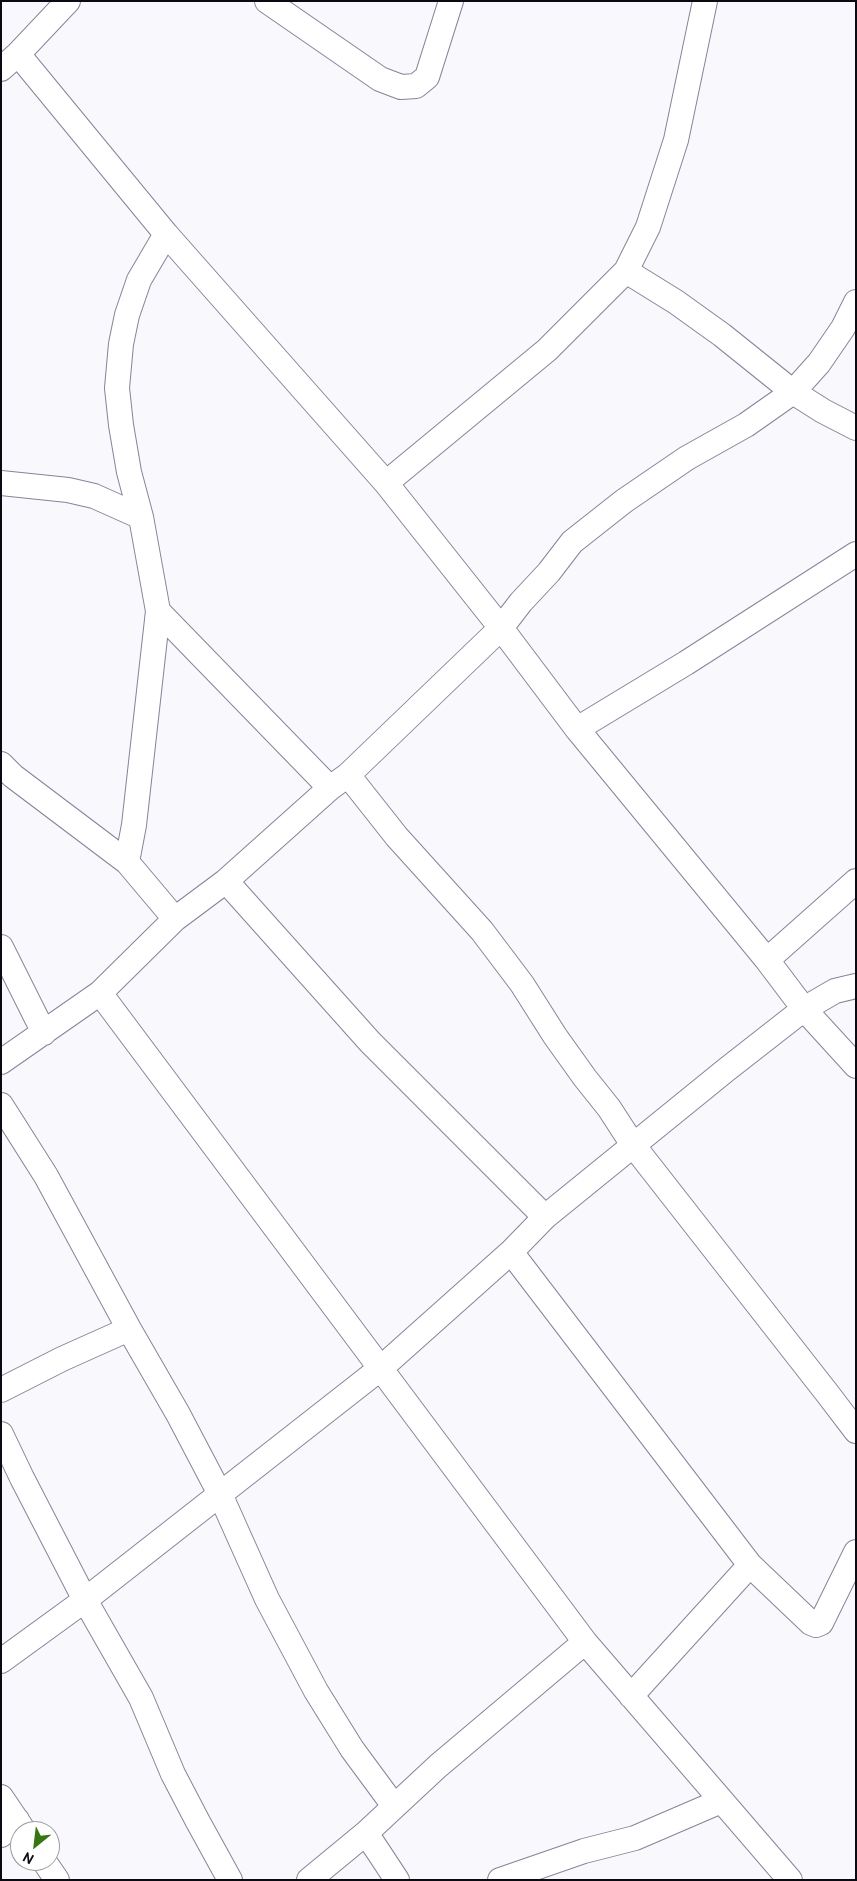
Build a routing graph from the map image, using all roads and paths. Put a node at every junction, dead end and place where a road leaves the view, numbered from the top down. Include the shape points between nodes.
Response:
1 (68, 1) edge
2 (267, 1) edge
3 (451, 1) edge
4 (704, 2) edge
5 (10, 62) edge
6 (166, 234) junction
7 (626, 271) junction
8 (856, 302) edge
9 (793, 392) junction
10 (856, 428) edge
11 (1, 483) edge
12 (386, 483) junction
13 (141, 517) junction
14 (856, 554) edge
15 (158, 612) junction
16 (501, 628) junction
17 (577, 728) junction
18 (1, 764) edge
19 (339, 781) junction
20 (127, 862) junction
21 (856, 881) edge
22 (226, 882) junction
23 (175, 919) junction
24 (1, 948) edge
25 (767, 960) junction
26 (856, 986) edge
27 (100, 993) junction
28 (804, 1009) junction
29 (44, 1033) junction
30 (1, 1062) edge
31 (856, 1066) edge
32 (1, 1105) edge
33 (633, 1145) junction
34 (544, 1216) junction
35 (511, 1252) junction
36 (129, 1329) junction
37 (381, 1368) junction
38 (1, 1390) edge
39 (856, 1431) edge
40 (1, 1434) edge
41 (220, 1494) junction
42 (856, 1552) edge
43 (750, 1565) junction
44 (85, 1600) junction
45 (585, 1642) junction
46 (1, 1662) edge
47 (631, 1696) junction
48 (1, 1797) edge
49 (721, 1800) junction
50 (394, 1806) junction
51 (11, 1821) edge
52 (366, 1833) junction
53 (230, 1880) edge
54 (308, 1880) edge
55 (397, 1880) edge
56 (500, 1880) edge
57 (790, 1880) edge

1 - 5 street
2 - 3 street via 380,79 401,87 416,86 426,77
4 - 7 street via 676,140 648,227
5 - 6 street
6 - 12 street
6 - 13 street via 140,280 126,315 117,379 129,472
7 - 9 street via 676,302
7 - 12 street via 547,350
8 - 9 street via 819,364
9 - 10 street
9 - 16 street via 746,425 687,458 586,530 572,542
11 - 13 street via 94,496
12 - 16 street
13 - 15 street
14 - 17 street via 686,663
15 - 19 street
15 - 20 street
16 - 17 street
16 - 19 street
17 - 25 street
18 - 20 street
19 - 22 street
19 - 33 street via 397,838 482,931
20 - 23 street
21 - 25 street
22 - 23 street
22 - 34 street via 370,1042
23 - 27 street
24 - 29 street
25 - 28 street
26 - 28 street via 835,992
27 - 29 street
27 - 37 street
28 - 31 street
28 - 33 street
29 - 30 street
32 - 36 street via 46,1176
33 - 34 street
33 - 39 street
34 - 35 street
35 - 37 street
35 - 43 street
36 - 38 street
36 - 41 street
37 - 41 street
37 - 45 street
40 - 44 street
41 - 44 street
41 - 50 street via 316,1691 352,1749
42 - 43 street via 821,1623 816,1625
43 - 47 street
44 - 46 street
44 - 53 street via 141,1698 173,1774
45 - 47 street
45 - 50 street
47 - 49 street
48 - 51 street
49 - 56 street via 635,1838 584,1851
49 - 57 street
50 - 52 street
52 - 54 street
52 - 55 street

